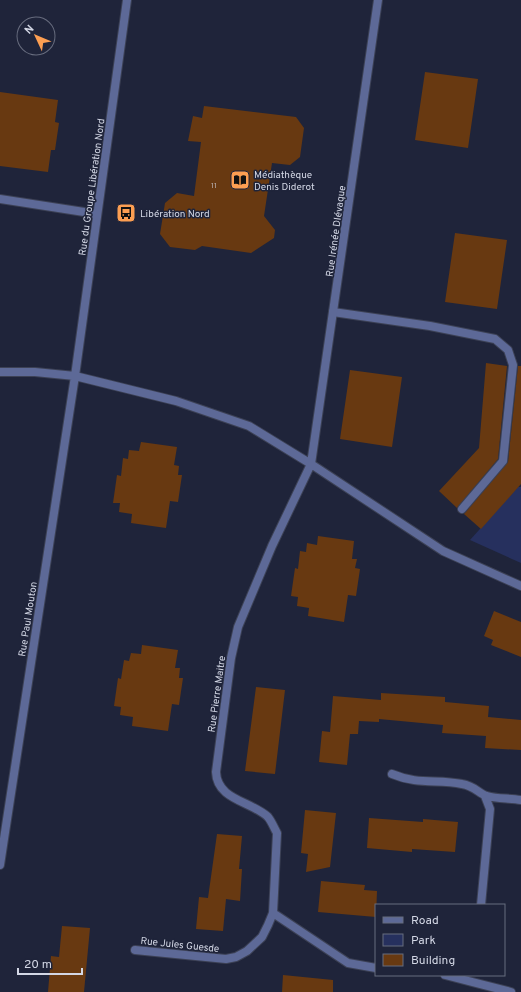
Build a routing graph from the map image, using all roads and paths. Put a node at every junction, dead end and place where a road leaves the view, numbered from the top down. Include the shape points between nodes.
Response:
1 (127, 0) edge
2 (378, 0) edge
3 (0, 199) edge
4 (97, 214) junction
5 (333, 312) junction
6 (0, 372) edge
7 (75, 376) junction
8 (311, 464) junction
9 (462, 509) dead end
10 (521, 586) edge
11 (392, 774) dead end
12 (485, 796) junction
13 (521, 800) edge
14 (2, 833) edge
15 (0, 866) edge
16 (481, 904) edge
17 (273, 913) junction
18 (135, 950) dead end
19 (375, 968) edge
20 (455, 976) edge
21 (474, 978) edge
22 (511, 992) edge

1 - 4 street, Rue du Groupe Libération Nord
2 - 5 street, Rue Irénée Dlévaque
3 - 4 street
4 - 7 street, Rue du Groupe Libération Nord
5 - 8 street, Rue Irénée Dlévaque
5 - 9 street via 430,326 496,339 508,350 513,365 503,461
6 - 7 street
7 - 8 street via 176,401 249,426
7 - 14 street, Rue Paul Mouton
8 - 10 street via 444,551
8 - 17 street, Rue Pierre Maitre via 272,546 238,627 231,658 216,772 216,780 225,793 267,817 277,834
11 - 12 street via 420,782 471,785
12 - 13 street
12 - 16 street via 490,809
14 - 15 street, Rue Paul Mouton
17 - 18 street, Rue Jules Guesde via 262,937 236,957 226,959
17 - 19 street via 348,964
20 - 21 street
21 - 22 street

